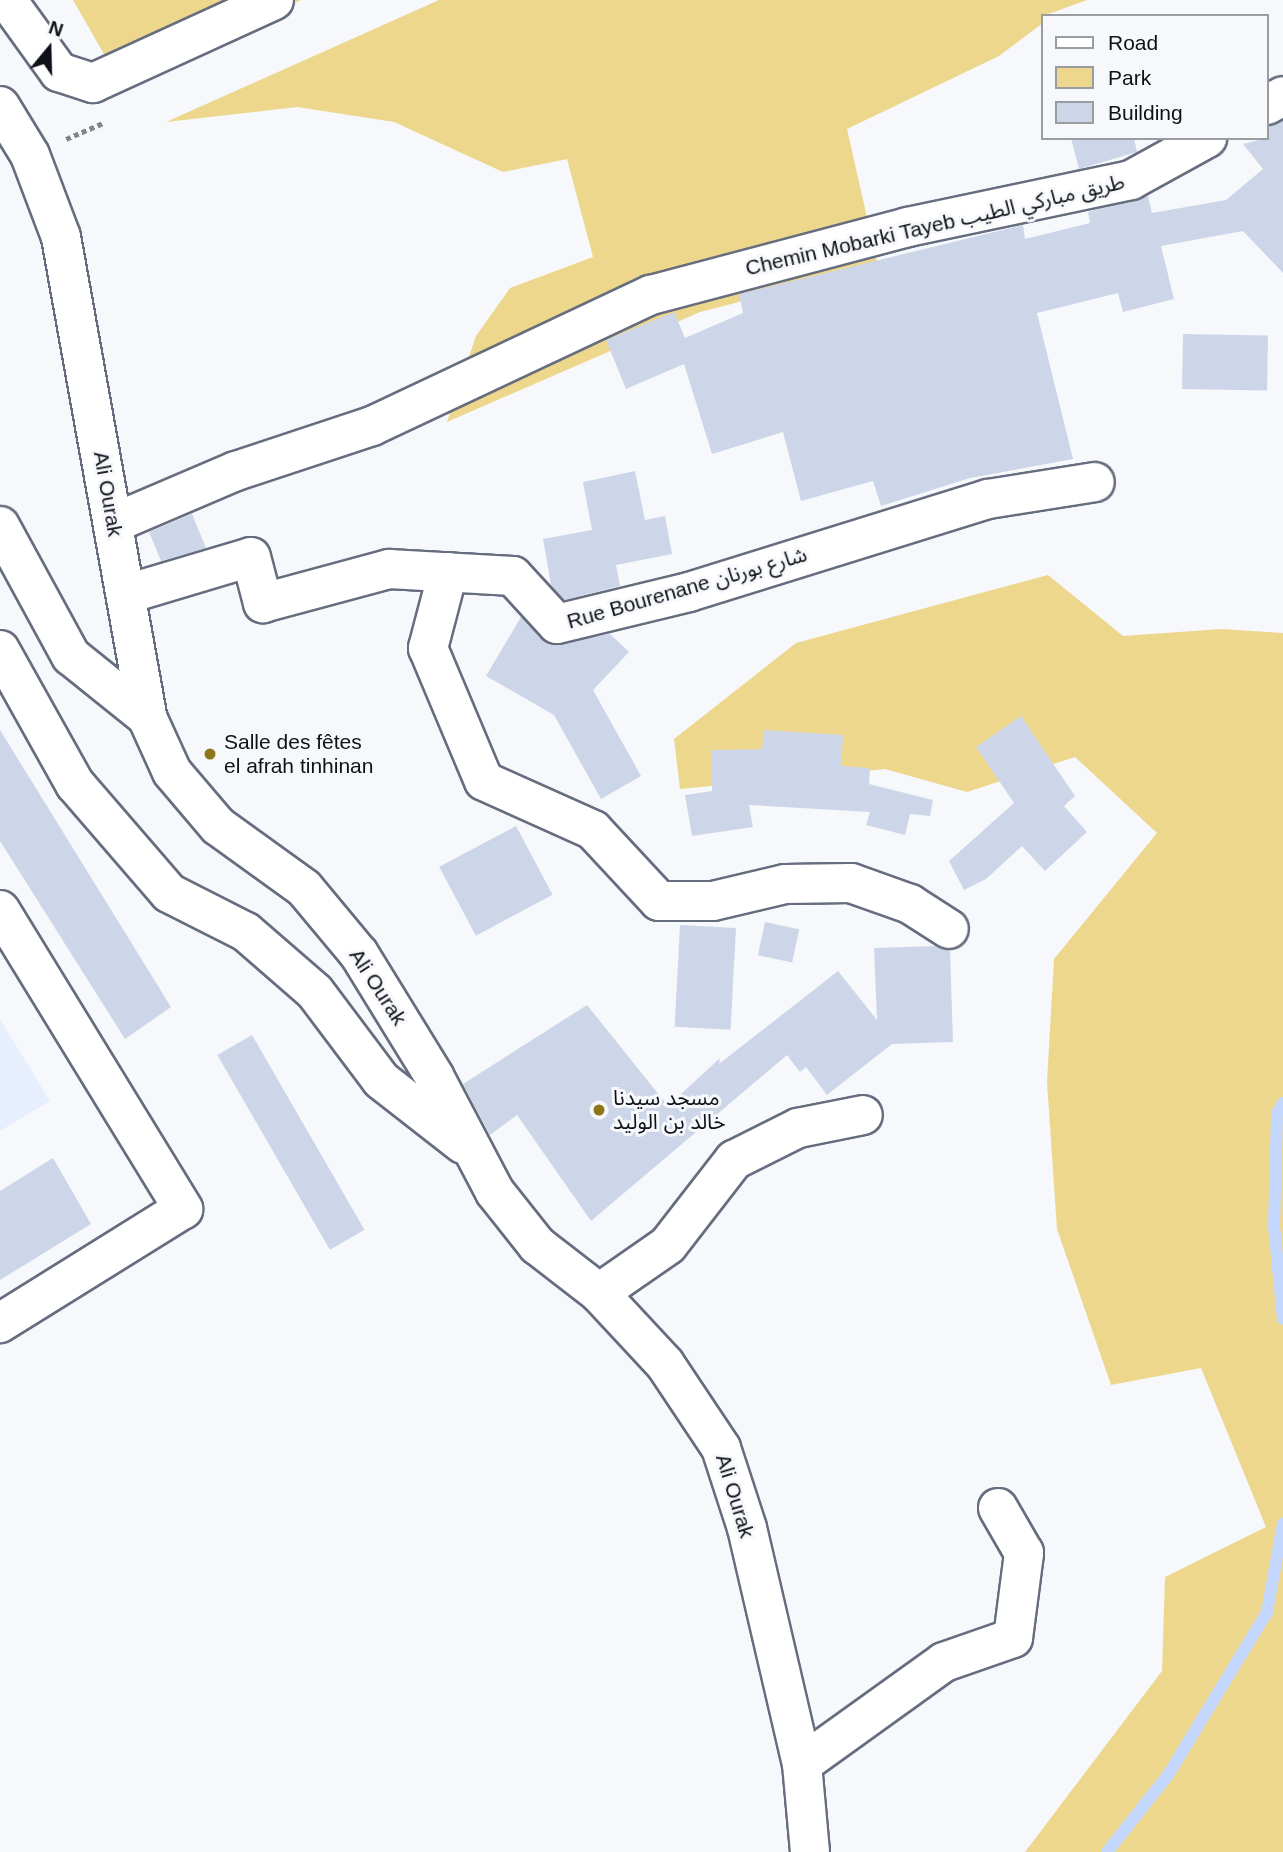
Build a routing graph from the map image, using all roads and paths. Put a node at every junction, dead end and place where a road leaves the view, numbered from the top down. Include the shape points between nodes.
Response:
1 (7, 0) edge
2 (274, 0) edge
3 (0, 106) edge
4 (114, 118) dead end
5 (1204, 140) edge
6 (30, 155) junction
7 (1095, 482) dead end
8 (114, 523) junction
9 (0, 526) edge
10 (448, 572) junction
11 (127, 594) junction
12 (0, 650) edge
13 (147, 718) junction
14 (0, 910) edge
15 (949, 929) dead end
16 (863, 1115) dead end
17 (472, 1152) junction
18 (598, 1293) junction
19 (0, 1323) edge
20 (998, 1507) dead end
21 (802, 1764) junction
22 (810, 1852) edge

1 - 2 street via 59,72 93,83
3 - 6 street, Ali Ourak
4 - 6 path
5 - 8 street, Chemin Mobarki Tayeb طريق مباركي الطيب via 1131,180 908,227 651,295 372,426 236,471
6 - 8 street, Ali Ourak via 61,237
7 - 10 street, Rue Bourenane شارع بورنان via 988,499 689,592 558,624 513,576
8 - 11 street, Ali Ourak
9 - 13 street via 71,656
10 - 11 street, Rue Bourenane شارع بورنان via 389,569 263,603 251,557
10 - 15 street via 428,648 484,781 593,830 659,901 713,901 785,884 851,883 910,904
11 - 13 street, Ali Ourak
12 - 17 street via 75,784 169,893 246,932 315,992 381,1080
13 - 17 street, Ali Ourak via 172,772 218,826 304,888 359,954 434,1076
14 - 19 street via 183,1209
16 - 18 street via 798,1128 734,1160 668,1245
17 - 18 street, Ali Ourak via 537,1245
18 - 21 street, Ali Ourak via 665,1364 721,1448 747,1528
20 - 21 street via 1024,1553 1013,1638 944,1662
21 - 22 street, Ali Ourak

